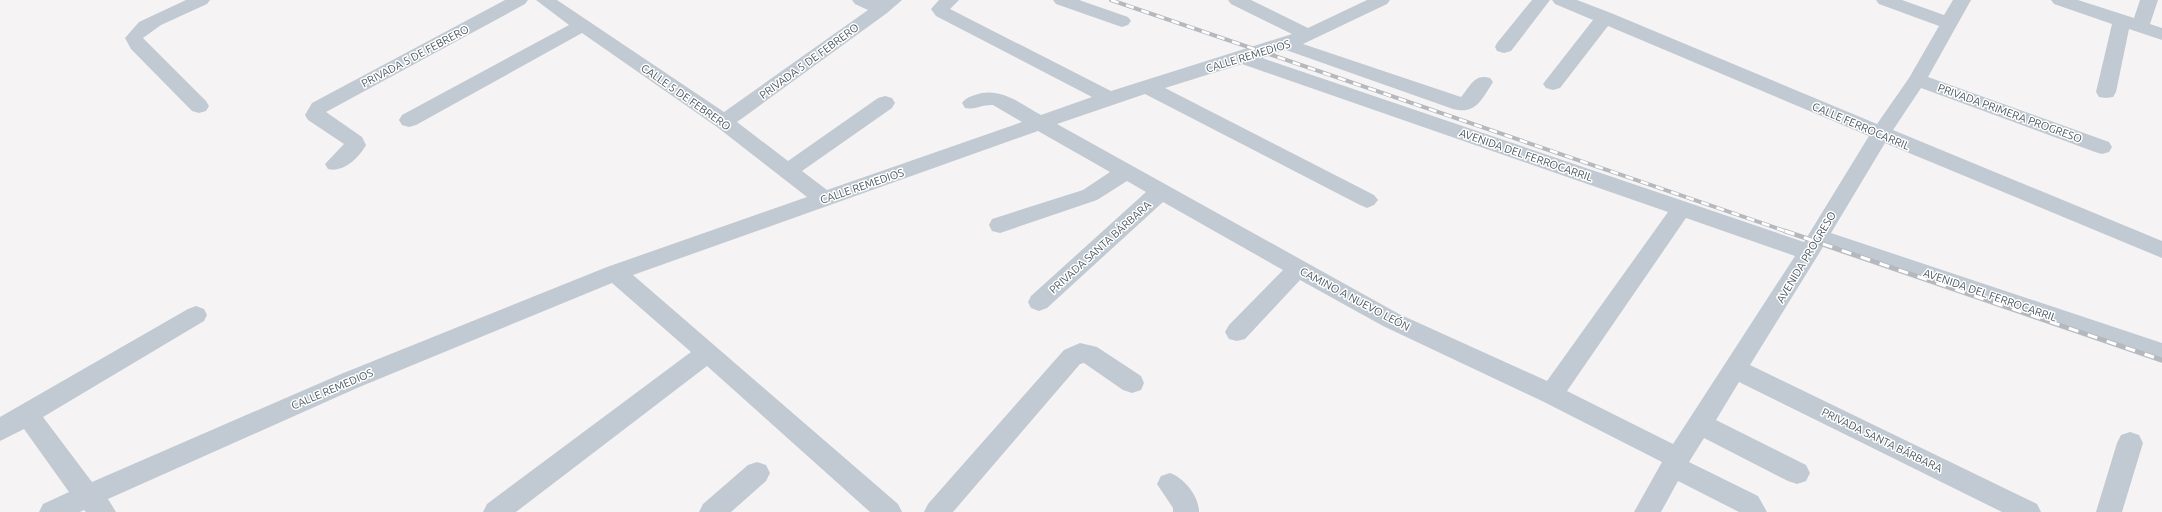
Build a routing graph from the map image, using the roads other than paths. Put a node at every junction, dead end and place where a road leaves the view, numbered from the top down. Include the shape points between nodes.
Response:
1 (201, 0) edge
2 (519, 0) edge
3 (861, 0) edge
4 (950, 0) edge
5 (1062, 0) edge
6 (1237, 0) edge
7 (1541, 0) edge
8 (1561, 0) edge
9 (1885, 0) edge
10 (1962, 0) edge
11 (2060, 0) edge
12 (2149, 0) edge
13 (548, 1) edge
14 (1377, 1) edge
15 (887, 5) edge
16 (1600, 10) edge
17 (1122, 21) dead end
18 (2122, 21) junction
19 (1949, 23) junction
20 (583, 25) junction
21 (2140, 27) junction
22 (2162, 34) edge
23 (1308, 35) junction
24 (1286, 44) junction
25 (1504, 48) dead end
26 (1244, 58) junction
27 (1918, 80) junction
28 (1482, 82) dead end
29 (1553, 84) dead end
30 (1146, 86) junction
31 (2106, 92) dead end
32 (1109, 98) junction
33 (885, 103) dead end
34 (972, 103) dead end
35 (199, 106) dead end
36 (409, 120) dead end
37 (724, 122) junction
38 (1040, 124) junction
39 (1880, 134) junction
40 (2102, 147) dead end
41 (335, 164) dead end
42 (788, 171) junction
43 (1125, 172) junction
44 (1160, 192) junction
45 (824, 199) junction
46 (1367, 200) dead end
47 (1681, 209) junction
48 (1000, 225) dead end
49 (1814, 245) junction
50 (2162, 250) edge
51 (1298, 268) junction
52 (615, 273) junction
53 (1039, 302) dead end
54 (196, 315) dead end
55 (1238, 332) dead end
56 (708, 352) junction
57 (2162, 352) edge
58 (1736, 369) junction
59 (1132, 383) dead end
60 (1551, 394) junction
61 (27, 414) junction
62 (1701, 424) junction
63 (0, 430) edge
64 (2130, 443) dead end
65 (1676, 462) junction
66 (757, 473) dead end
67 (1797, 473) dead end
68 (1170, 484) dead end
69 (95, 504) edge
70 (52, 512) edge
71 (496, 512) edge
72 (712, 512) edge
73 (889, 512) edge
74 (937, 512) edge
75 (1186, 512) edge
76 (1647, 512) edge
77 (1754, 512) edge
78 (2028, 512) edge
79 (2109, 512) edge

1 - 35 street via 147,26 137,32 134,38
2 - 41 street, PRIVADA 5 DE FEBRERO via 319,108 315,115 356,145
3 - 15 street
4 - 32 street via 940,9 942,12
5 - 17 street
6 - 23 street
7 - 25 street
8 - 16 street, CALLE FERROCARRIL
9 - 19 street
10 - 19 street, AVENIDA PROGRESO
11 - 18 street
12 - 21 street
13 - 20 street, CALLE 5 DE FEBRERO
14 - 23 street, CALLE REMEDIOS
15 - 37 street, PRIVADA 5 DE FEBRERO
16 - 29 street
16 - 39 street, CALLE FERROCARRIL
18 - 21 street
18 - 31 street
19 - 27 street, AVENIDA PROGRESO
20 - 36 street
20 - 37 street, CALLE 5 DE FEBRERO
21 - 22 street
23 - 24 street, CALLE REMEDIOS
24 - 26 street, CALLE REMEDIOS
24 - 28 street via 1460,104 1467,104
26 - 30 street, CALLE REMEDIOS
26 - 47 street, AVENIDA DEL FERROCARRIL
27 - 39 street, AVENIDA PROGRESO
27 - 40 street, PRIVADA PRIMERA PROGRESO
30 - 32 street, CALLE REMEDIOS
30 - 46 street
32 - 38 street, CALLE REMEDIOS
33 - 42 street
34 - 38 street, CAMINO A NUEVO LEÓN via 986,98 997,99
37 - 42 street, CALLE 5 DE FEBRERO
38 - 43 street, CAMINO A NUEVO LEÓN
38 - 45 street, CALLE REMEDIOS
39 - 49 street, AVENIDA PROGRESO
39 - 50 street, CALLE FERROCARRIL
42 - 45 street, CALLE 5 DE FEBRERO
43 - 44 street, CAMINO A NUEVO LEÓN
43 - 48 street via 1090,195
44 - 51 street, CAMINO A NUEVO LEÓN
44 - 53 street, PRIVADA SANTA BÁRBARA
45 - 52 street, CALLE REMEDIOS
47 - 49 street, AVENIDA DEL FERROCARRIL
47 - 60 street
49 - 57 street, AVENIDA DEL FERROCARRIL
49 - 58 street, AVENIDA PROGRESO
51 - 55 street
51 - 60 street, CAMINO A NUEVO LEÓN via 1391,320
52 - 56 street
52 - 69 street, CALLE REMEDIOS via 349,381
54 - 61 street
56 - 71 street
56 - 73 street
58 - 62 street, AVENIDA PROGRESO
58 - 78 street, PRIVADA SANTA BÁRBARA
59 - 74 street via 1089,354 1080,353 1072,357
60 - 65 street, CAMINO A NUEVO LEÓN
61 - 63 street
61 - 69 street
62 - 65 street, AVENIDA PROGRESO
62 - 67 street
64 - 79 street
65 - 76 street, AVENIDA PROGRESO
65 - 77 street, CAMINO A NUEVO LEÓN via 1749,504
66 - 72 street
68 - 75 street via 1186,505
69 - 70 street, CALLE REMEDIOS

